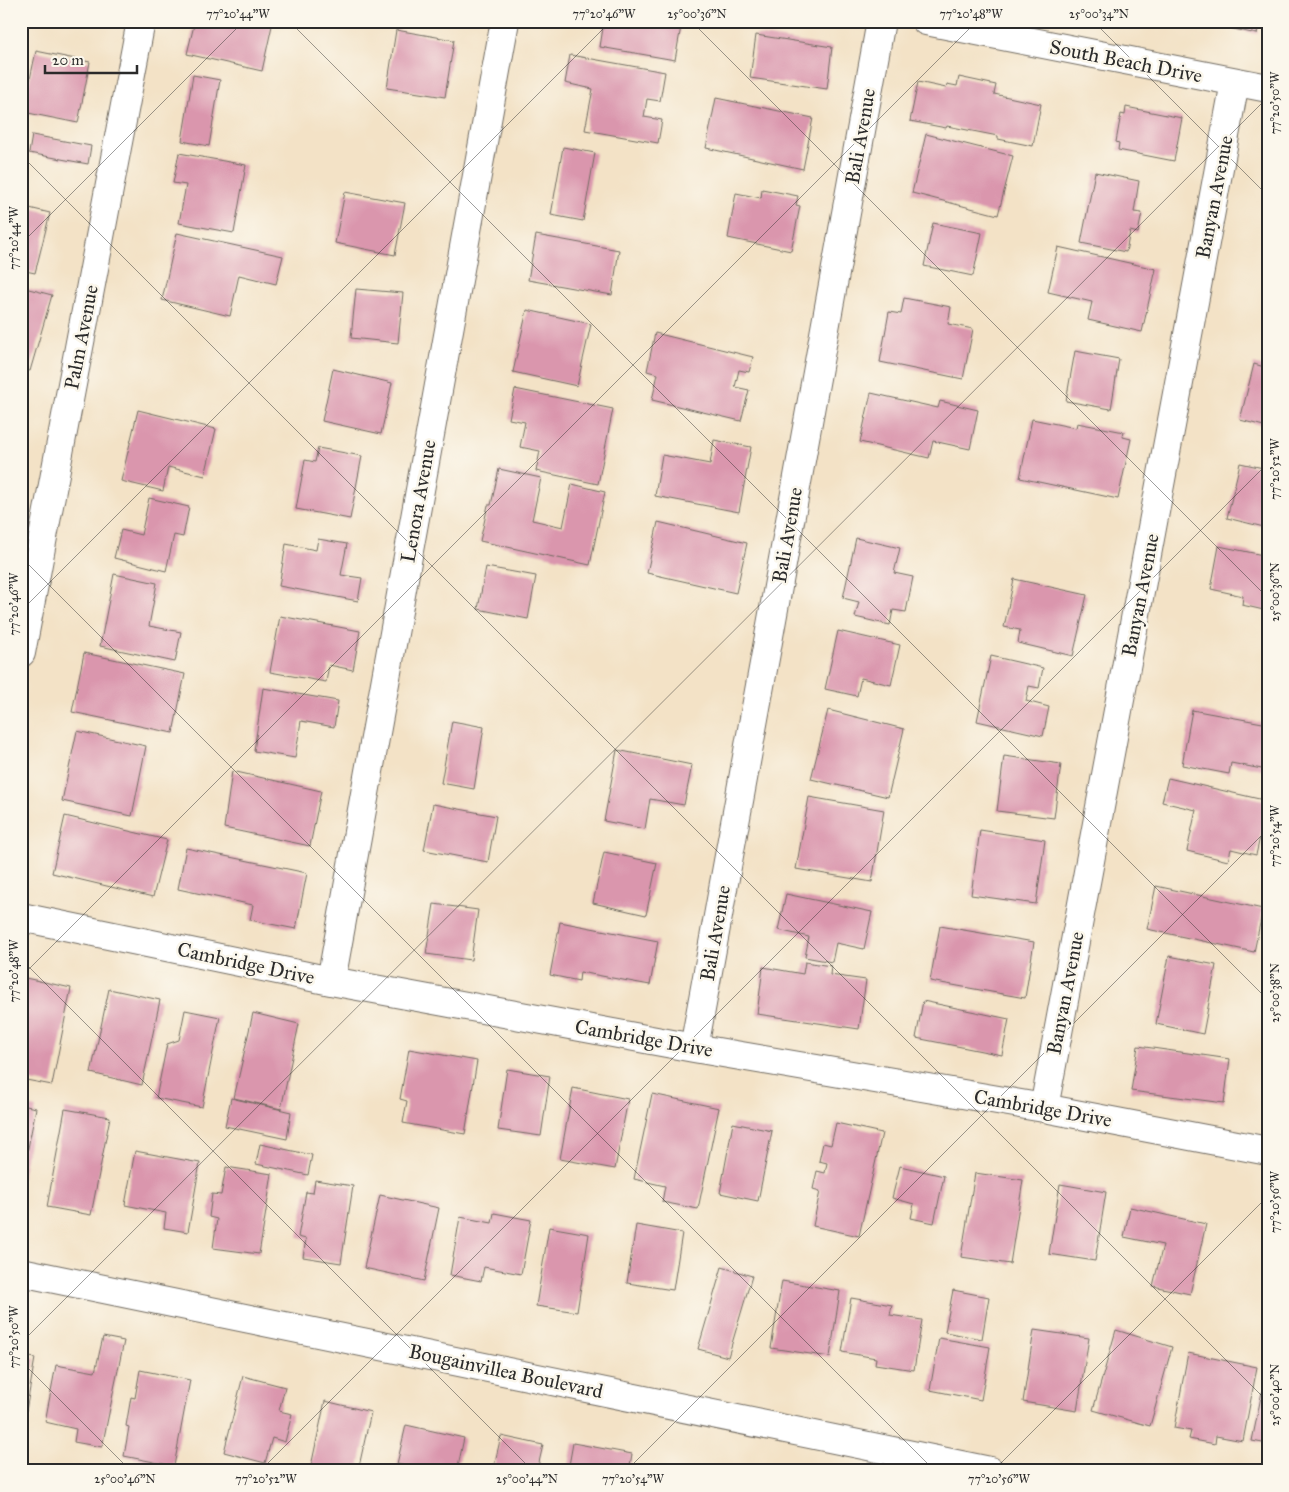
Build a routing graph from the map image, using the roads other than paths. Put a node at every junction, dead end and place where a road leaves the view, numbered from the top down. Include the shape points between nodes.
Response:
1 (141, 21) edge
2 (505, 21) edge
3 (881, 21) edge
4 (926, 21) edge
5 (1235, 82) junction
6 (1268, 88) edge
7 (21, 652) edge
8 (21, 918) edge
9 (331, 981) junction
10 (694, 1048) junction
11 (1044, 1108) junction
12 (1268, 1151) edge
13 (21, 1272) edge
14 (990, 1471) edge

1 - 7 street, Palm Avenue
2 - 9 street, Lenora Avenue
3 - 10 street, Bali Avenue
4 - 5 street, South Beach Drive
5 - 6 street, South Beach Drive
5 - 11 street, Banyan Avenue
8 - 9 street, Cambridge Drive
9 - 10 street, Cambridge Drive
10 - 11 street, Cambridge Drive
11 - 12 street, Cambridge Drive
13 - 14 street, Bougainvillea Boulevard

